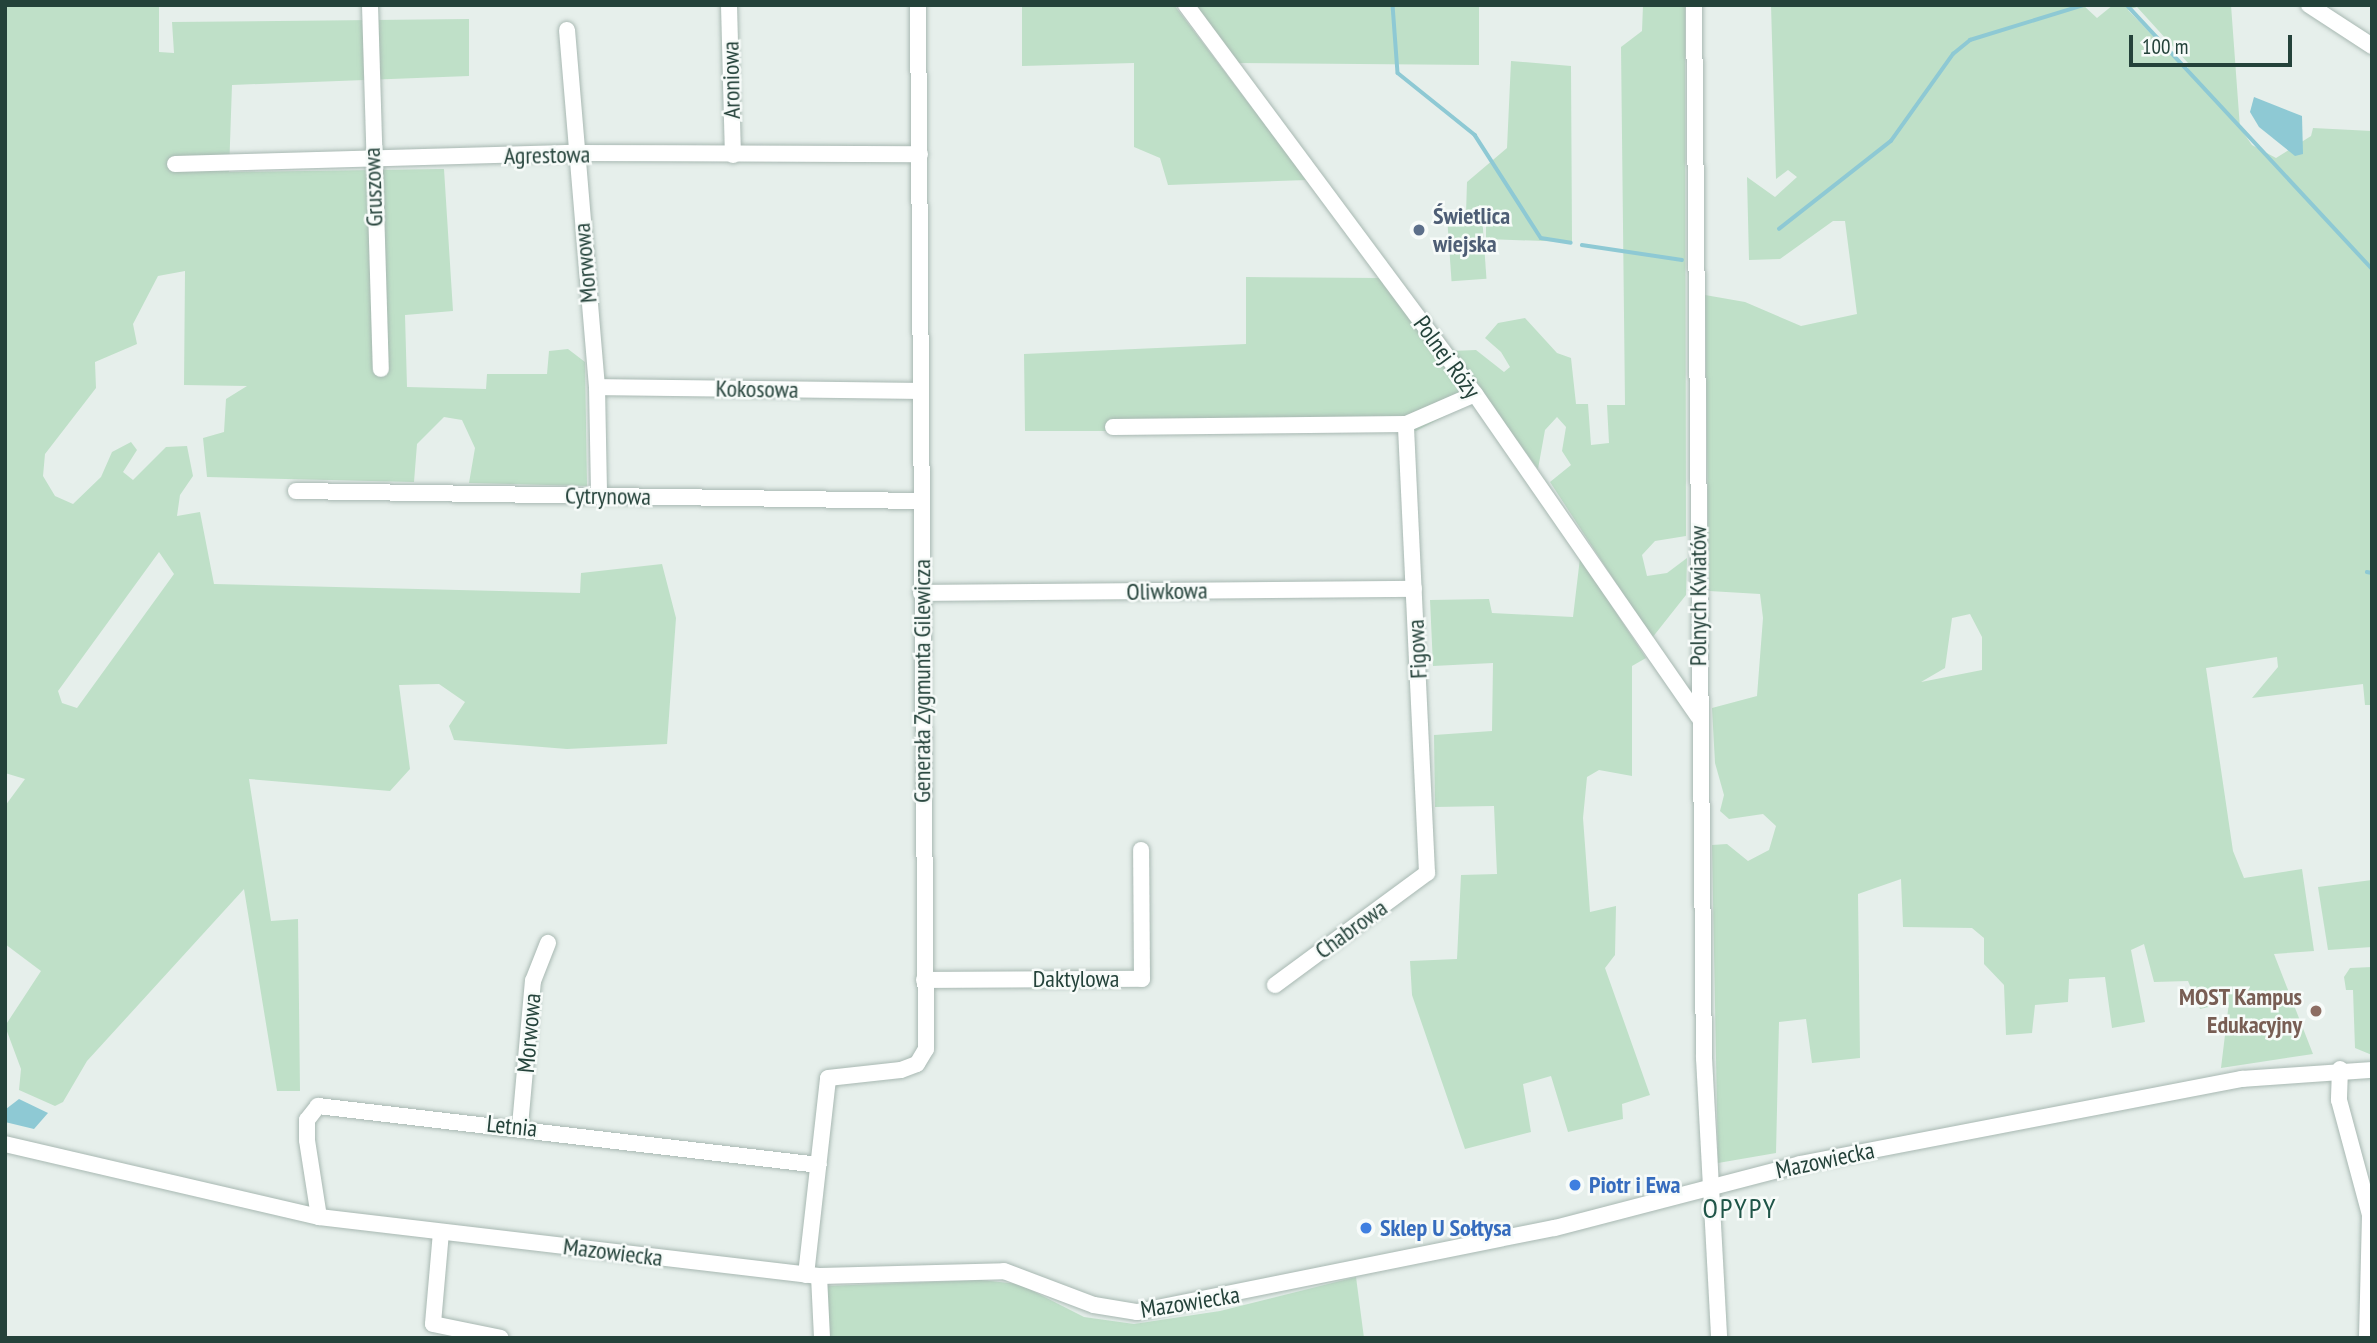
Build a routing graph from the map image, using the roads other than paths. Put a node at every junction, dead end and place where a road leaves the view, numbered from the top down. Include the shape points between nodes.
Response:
1 (370, 5) edge
2 (729, 5) edge
3 (918, 5) edge
4 (1186, 5) edge
5 (1694, 5) edge
6 (2308, 5) edge
7 (567, 30) dead end
8 (2372, 46) edge
9 (575, 153) junction
10 (920, 154) junction
11 (733, 155) junction
12 (371, 159) junction
13 (175, 164) dead end
14 (381, 369) dead end
15 (597, 387) junction
16 (916, 391) junction
17 (1475, 394) junction
18 (1406, 424) junction
19 (1113, 427) dead end
20 (296, 491) dead end
21 (599, 495) junction
22 (920, 501) junction
23 (1414, 589) junction
24 (921, 593) junction
25 (1698, 716) junction
26 (1141, 850) dead end
27 (1427, 873) joint
28 (548, 943) dead end
29 (924, 980) junction
30 (1275, 985) dead end
31 (2340, 1069) junction
32 (2372, 1070) edge
33 (520, 1126) junction
34 (5, 1144) edge
35 (819, 1165) junction
36 (1711, 1186) junction
37 (318, 1217) junction
38 (441, 1232) junction
39 (813, 1275) junction
40 (499, 1338) edge
41 (822, 1338) edge
42 (1719, 1338) edge
43 (2367, 1338) edge

1 - 12 street, Gruszowa
2 - 11 street, Aroniowa
3 - 10 street, Generała Zygmunta Gilewicza
4 - 17 street, Polnej Róży
5 - 25 street, Polnych Kwiatów
6 - 8 street
7 - 9 street, Morwowa
9 - 11 street, Agrestowa
9 - 12 street, Agrestowa
9 - 15 street, Morwowa
10 - 11 street, Agrestowa
10 - 16 street, Generała Zygmunta Gilewicza
12 - 13 street, Agrestowa
12 - 14 street, Gruszowa
15 - 16 street, Kokosowa
15 - 21 street, Morwowa
16 - 22 street, Generała Zygmunta Gilewicza
17 - 18 street
17 - 25 street, Polnej Róży
18 - 19 street
18 - 23 street, Figowa
20 - 21 street, Cytrynowa
21 - 22 street, Cytrynowa
22 - 24 street, Generała Zygmunta Gilewicza
23 - 24 street, Oliwkowa
23 - 27 street, Figowa
24 - 29 street, Generała Zygmunta Gilewicza
25 - 36 street, Polnych Kwiatów
26 - 29 street, Daktylowa via 1142,979
27 - 30 street, Chabrowa
28 - 33 street, Morwowa via 533,981
29 - 35 street, Generała Zygmunta Gilewicza via 926,1049 916,1064 901,1070 828,1078
31 - 32 street, Mazowiecka
31 - 36 street, Mazowiecka via 2242,1079
31 - 43 street via 2339,1100 2370,1215
33 - 35 street, Letnia
33 - 37 street, Letnia via 318,1106 307,1120 307,1140
34 - 37 street, Mazowiecka
35 - 39 street, Generała Zygmunta Gilewicza
36 - 39 street, Mazowiecka via 1555,1228 1150,1312 1110,1310 1004,1271
36 - 42 street, Polnych Kwiatów
37 - 38 street, Mazowiecka
38 - 39 street, Mazowiecka
38 - 40 street via 433,1324
39 - 41 street, Generała Zygmunta Gilewicza

